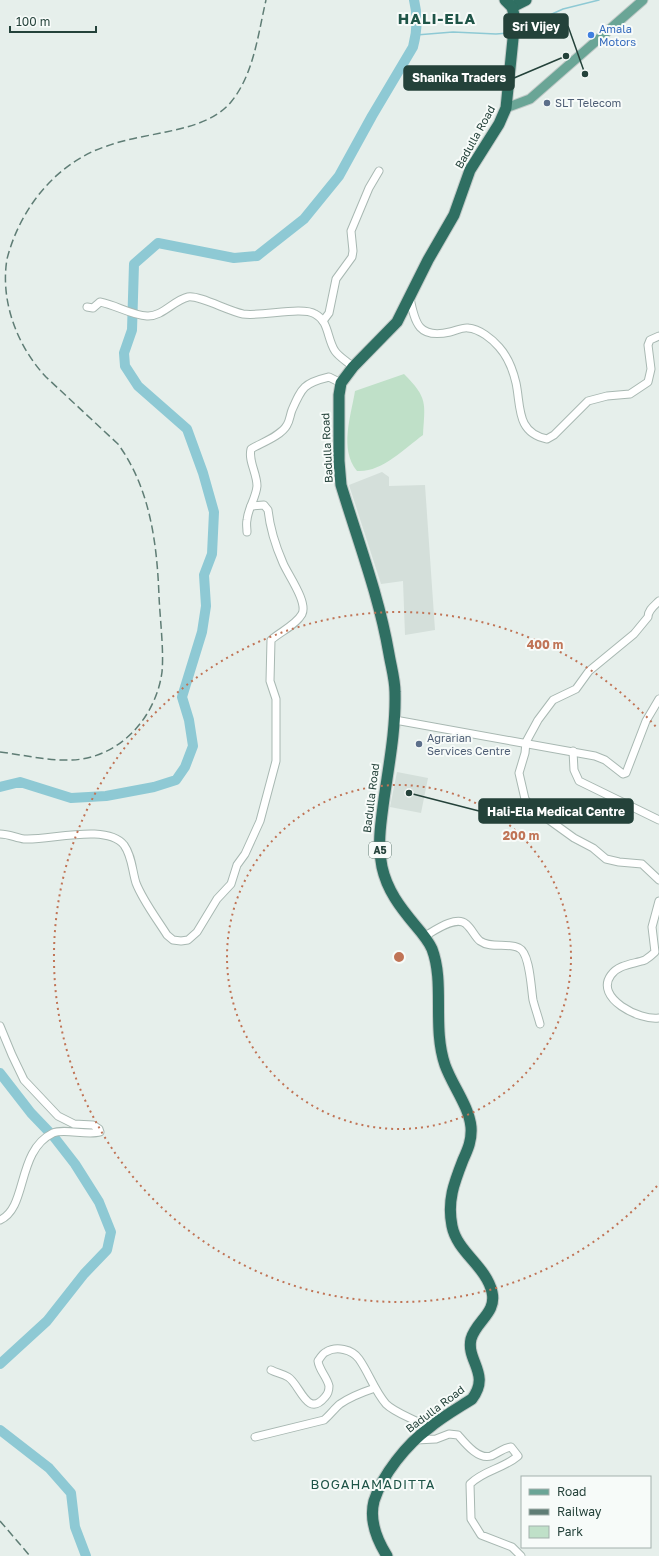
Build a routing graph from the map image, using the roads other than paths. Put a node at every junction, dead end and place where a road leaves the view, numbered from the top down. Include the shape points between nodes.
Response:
1 (526, 0) edge
2 (643, 0) edge
3 (509, 4) edge
4 (506, 108) junction
5 (379, 171) dead end
6 (410, 298) junction
7 (87, 308) dead end
8 (324, 321) junction
9 (659, 336) edge
10 (353, 367) junction
11 (341, 383) junction
12 (251, 506) junction
13 (247, 532) dead end
14 (659, 602) edge
15 (659, 699) edge
16 (395, 720) junction
17 (526, 742) junction
18 (573, 751) junction
19 (659, 820) edge
20 (0, 834) edge
21 (659, 880) edge
22 (659, 901) edge
23 (425, 936) junction
24 (659, 1018) edge
25 (540, 1024) dead end
26 (0, 1026) edge
27 (0, 1220) edge
28 (271, 1370) dead end
29 (375, 1388) junction
30 (428, 1428) junction
31 (255, 1437) dead end
32 (414, 1441) junction
33 (387, 1556) edge
34 (521, 1556) edge

1 - 3 highway
2 - 4 main road via 534,95 516,106
3 - 4 highway, Badulla Road via 515,19
4 - 6 highway, Badulla Road via 470,170 454,215
5 - 8 street via 351,231 352,257 336,279 329,313
6 - 9 street via 414,319 427,333 439,335 468,328 493,341 510,363 516,383 519,412 533,433 547,439 588,401 630,394 648,382 651,369 648,345 650,340
6 - 10 highway, Badulla Road via 397,322
7 - 8 street via 92,308 100,302 147,316 155,315 187,297 197,297 243,314 291,311 315,313
8 - 10 street via 335,351
10 - 11 highway, Badulla Road
11 - 12 street via 329,377 304,386 287,425 251,449 249,455 256,474 257,486
11 - 16 highway, Badulla Road / A5 via 339,461 342,485 384,624 395,689
12 - 13 street
12 - 20 street via 264,505 268,510 269,522 283,564 299,593 303,612 271,640 270,681 276,699 276,761 260,821 231,884 217,899 197,932 188,940 181,941 173,940 167,935 136,883 128,852 116,838 105,835 71,835 23,839 10,834
14 - 17 street via 650,609 648,617 634,634 594,666 576,689 553,700
15 - 18 street via 646,721 626,773 623,774 605,760
16 - 17 street
16 - 23 highway, Badulla Road / A5 via 379,840 382,866 387,885 398,904
17 - 18 street
17 - 21 street via 518,773 525,799 531,807 606,859 642,864
18 - 19 street via 574,770 578,781
22 - 24 street via 652,927 655,952 612,973 607,989 625,1008 641,1016
23 - 25 street via 450,923 462,921 480,941 518,947 522,950 527,962 533,1002
23 - 30 highway, Badulla Road / A5 via 431,948 437,975 438,1033 444,1064 471,1126 471,1143 449,1203 452,1228 455,1237 486,1279 492,1292 493,1305 471,1340 471,1349 480,1376 477,1392 472,1399
26 - 27 street via 24,1080 53,1111 74,1124 93,1125 100,1132 54,1133 41,1142 28,1160 13,1210
28 - 29 street via 288,1376 307,1402 321,1402 328,1393 329,1386 318,1366 318,1361 326,1352 340,1348 354,1353 359,1358
29 - 30 street via 386,1404
29 - 31 street via 341,1404 324,1420
30 - 32 highway, Badulla Road / A5
32 - 33 highway, Badulla Road / A5 via 388,1472 374,1501 374,1522 378,1541
32 - 34 street via 436,1440 449,1434 458,1435 471,1449 490,1457 512,1447 515,1450 518,1456 513,1461 485,1472 470,1484 471,1519 481,1535 512,1547

